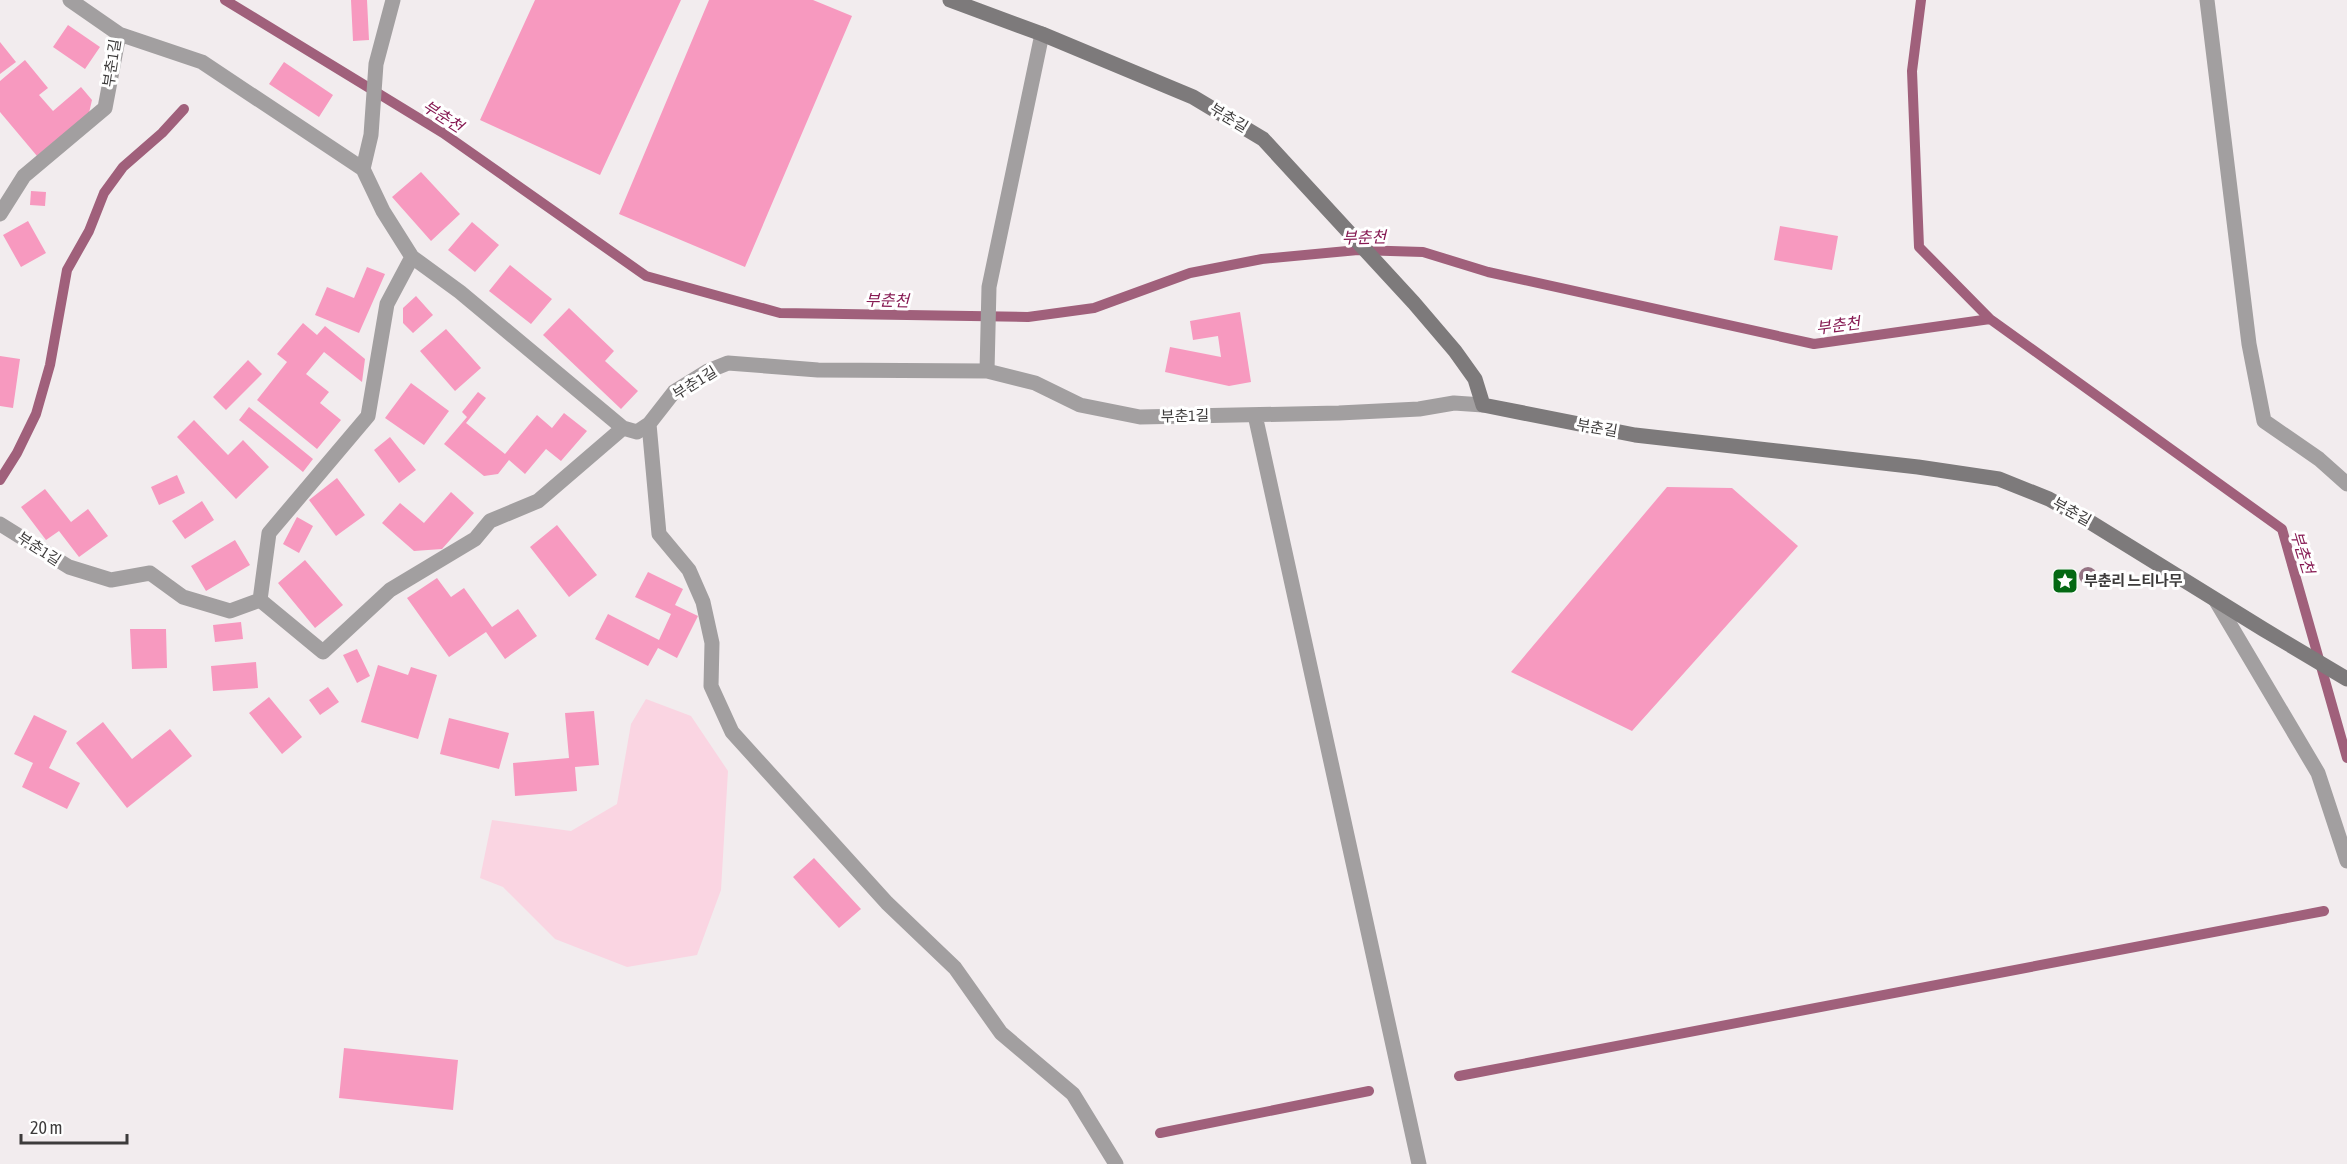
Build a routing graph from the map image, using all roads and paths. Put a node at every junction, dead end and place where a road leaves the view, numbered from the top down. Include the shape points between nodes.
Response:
1 (70, 0) edge
2 (393, 0) edge
3 (950, 0) edge
4 (2207, 0) edge
5 (119, 34) junction
6 (1042, 34) junction
7 (363, 169) junction
8 (0, 214) edge
9 (412, 257) junction
10 (987, 371) junction
11 (1483, 405) junction
12 (1255, 415) junction
13 (649, 424) junction
14 (623, 428) junction
15 (2347, 484) edge
16 (0, 524) edge
17 (260, 600) junction
18 (2216, 601) junction
19 (2347, 679) edge
20 (2347, 861) edge
21 (1116, 1164) edge
22 (1419, 1164) edge

1 - 5 lane, 부춘1길
2 - 7 lane via 376,64 371,135
3 - 6 street, 부춘길
4 - 15 lane via 2249,344 2264,421
5 - 7 lane via 202,62
5 - 8 lane, 부춘1길 via 105,108 24,176
6 - 10 lane via 989,287
6 - 11 street, 부춘길 via 1193,97 1263,139 1455,351 1475,379
7 - 9 lane
9 - 14 lane via 477,305
9 - 17 lane via 387,304 368,416 269,533
10 - 12 lane, 부춘1길 via 1035,383 1080,405 1140,417
10 - 13 lane, 부춘1길 via 818,370 728,363 674,392
11 - 12 lane, 부춘1길 via 1454,403 1419,409
11 - 18 street, 부춘길 via 1635,435 1999,479 2049,499 2090,522
12 - 22 lane
13 - 14 lane via 637,432
13 - 21 lane via 659,534 689,570 703,603 712,643 711,686 732,732 887,903 955,968 1001,1034 1073,1094
14 - 17 lane via 538,501 490,521 475,539 390,590 323,652
16 - 17 lane, 부춘1길 via 69,567 111,580 150,573 183,597 230,611
18 - 19 street, 부춘길
18 - 20 lane via 2318,773

